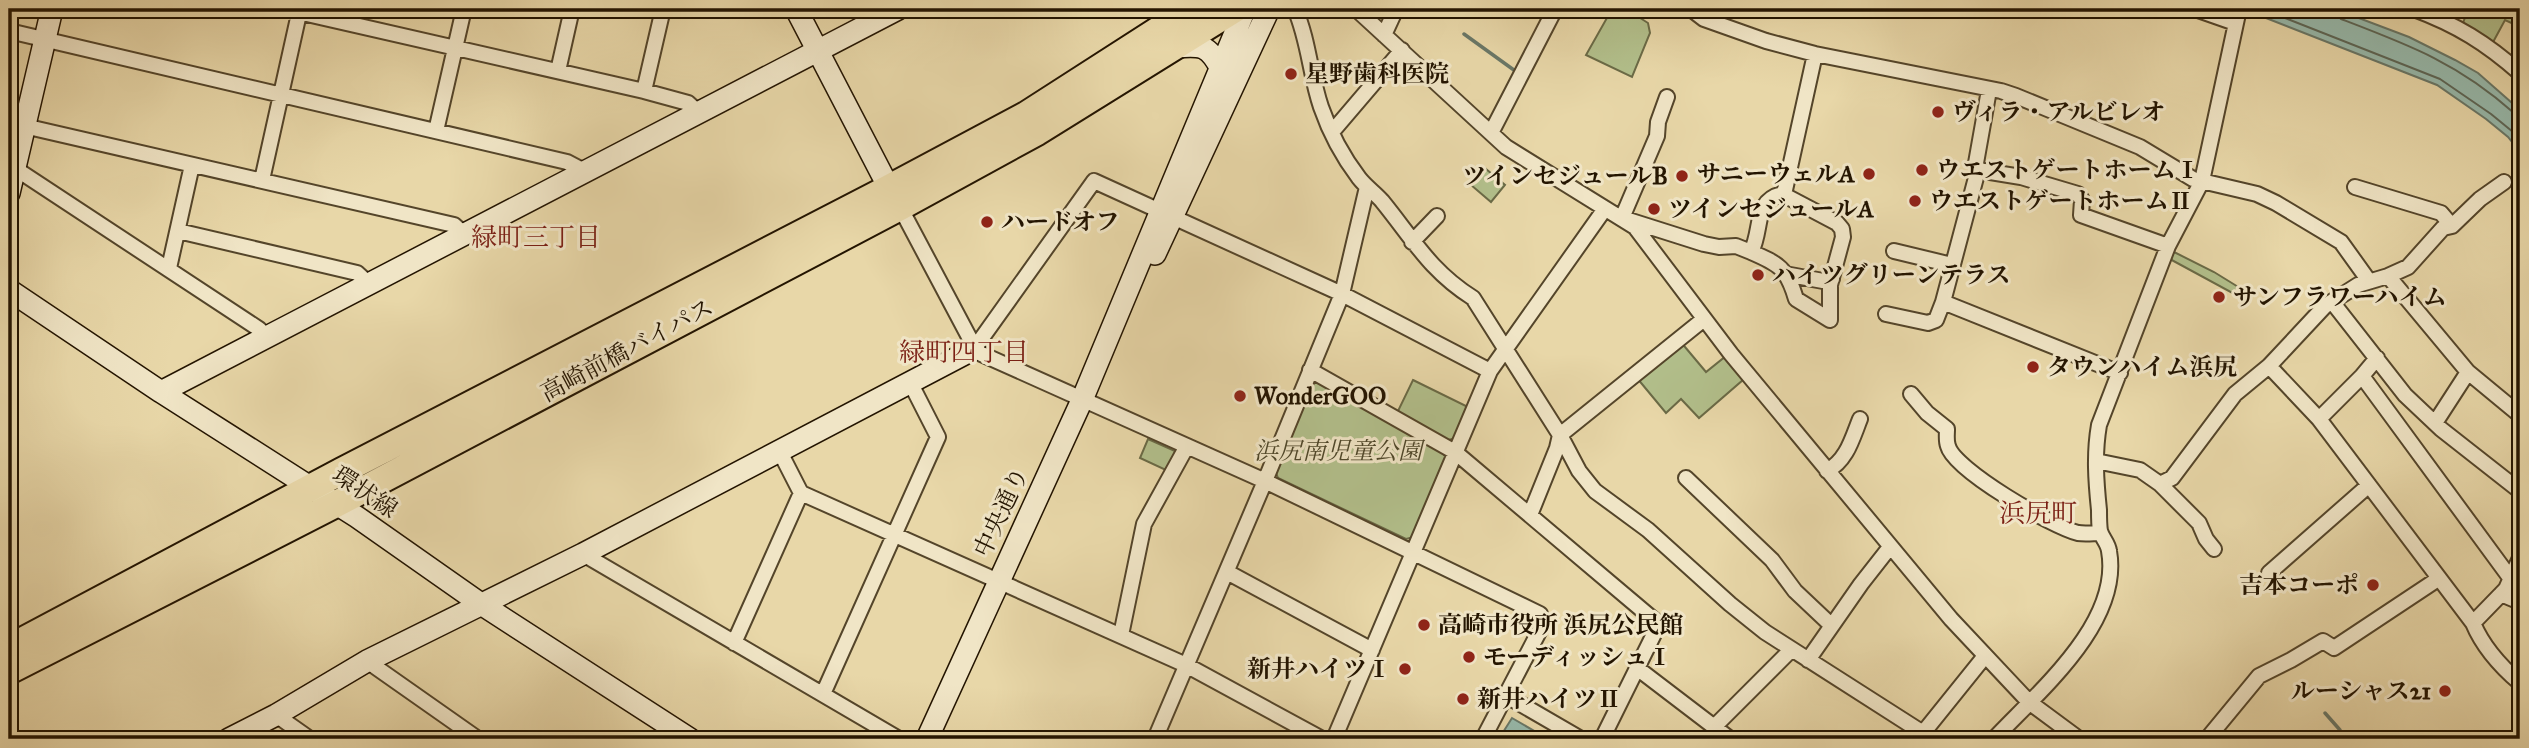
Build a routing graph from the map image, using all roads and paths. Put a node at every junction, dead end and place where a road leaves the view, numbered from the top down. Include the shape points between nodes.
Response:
1 (52, 9) edge
2 (464, 9) edge
3 (572, 9) edge
4 (663, 9) edge
5 (796, 9) edge
6 (898, 9) edge
7 (1191, 9) edge
8 (1235, 9) edge
9 (1245, 9) edge
10 (1269, 9) edge
11 (1295, 9) edge
12 (1356, 9) edge
13 (1396, 9) edge
14 (1555, 9) edge
15 (1691, 9) edge
16 (2195, 9) edge
17 (2414, 9) edge
18 (295, 10) edge
19 (1706, 14) edge
20 (2237, 17) edge
21 (9, 31) edge
22 (1384, 35) junction
23 (45, 41) junction
24 (1175, 47) junction
25 (454, 48) junction
26 (818, 50) junction
27 (1402, 50) junction
28 (1815, 54) junction
29 (1221, 69) junction
30 (558, 71) junction
31 (2520, 73) edge
32 (1989, 90) junction
33 (644, 91) junction
34 (281, 94) junction
35 (1667, 97) dead end
36 (699, 113) junction
37 (24, 126) junction
38 (436, 131) junction
39 (1332, 132) junction
40 (1491, 133) junction
41 (192, 165) junction
42 (12, 166) edge
43 (1978, 170) junction
44 (586, 172) junction
45 (262, 180) junction
46 (2202, 181) junction
47 (2504, 182) dead end
48 (1367, 187) junction
49 (2355, 187) dead end
50 (9, 193) edge
51 (1782, 194) junction
52 (894, 198) junction
53 (1604, 210) junction
54 (1167, 214) junction
55 (1437, 216) dead end
56 (1622, 218) junction
57 (2452, 226) junction
58 (178, 231) junction
59 (465, 235) junction
60 (1412, 242) junction
61 (2168, 247) junction
62 (1894, 251) dead end
63 (1751, 252) junction
64 (1952, 265) junction
65 (169, 268) junction
66 (1785, 274) junction
67 (2388, 276) junction
68 (1832, 279) junction
69 (2369, 281) junction
70 (369, 284) junction
71 (9, 290) edge
72 (1342, 293) junction
73 (1943, 302) junction
74 (2333, 303) junction
75 (1886, 314) dead end
76 (1704, 319) junction
77 (267, 337) junction
78 (974, 349) junction
79 (1505, 349) junction
80 (2377, 358) junction
81 (2269, 366) junction
82 (1311, 370) junction
83 (1490, 371) junction
84 (2468, 372) junction
85 (2120, 373) junction
86 (2362, 376) junction
87 (911, 384) junction
88 (2372, 389) junction
89 (161, 392) junction
90 (2520, 393) edge
91 (1911, 394) dead end
92 (2405, 395) junction
93 (1082, 400) junction
94 (2419, 408) junction
95 (2515, 410) edge
96 (1860, 419) dead end
97 (2319, 419) junction
98 (2435, 423) junction
99 (2399, 427) junction
100 (1560, 435) junction
101 (1188, 446) junction
102 (780, 452) junction
103 (1455, 452) junction
104 (2096, 461) junction
105 (1827, 471) junction
106 (1686, 478) dead end
107 (1265, 481) junction
108 (2160, 484) junction
109 (2369, 485) junction
110 (311, 487) junction
111 (2520, 491) edge
112 (801, 493) junction
113 (336, 504) junction
114 (1531, 515) junction
115 (893, 533) junction
116 (2100, 533) junction
117 (1890, 547) junction
118 (2214, 549) dead end
119 (1413, 552) junction
120 (583, 554) junction
121 (2520, 558) edge
122 (1227, 572) junction
123 (2269, 573) dead end
124 (2438, 579) junction
125 (2511, 579) junction
126 (998, 582) junction
127 (2501, 594) junction
128 (2520, 602) edge
129 (481, 604) junction
130 (2473, 623) junction
131 (1832, 625) junction
132 (1121, 635) junction
133 (734, 643) junction
134 (9, 648) edge
135 (1372, 650) junction
136 (1791, 650) junction
137 (1985, 656) junction
138 (1808, 660) junction
139 (367, 661) junction
140 (1186, 665) junction
141 (1637, 668) junction
142 (9, 671) edge
143 (2520, 682) edge
144 (823, 694) junction
145 (1505, 695) junction
146 (2029, 702) junction
147 (275, 715) junction
148 (1714, 727) junction
149 (1924, 736) edge
150 (229, 739) edge
151 (310, 739) edge
152 (478, 739) edge
153 (690, 739) edge
154 (899, 739) edge
155 (927, 739) edge
156 (1155, 739) edge
157 (1322, 739) edge
158 (1334, 739) edge
159 (1483, 739) edge
160 (1581, 739) edge
161 (1602, 739) edge
162 (1730, 739) edge
163 (1993, 739) edge
164 (2079, 739) edge
165 (2207, 739) edge

1 - 23 street
2 - 25 street
3 - 30 street
4 - 33 street
5 - 26 street
6 - 26 street
7 - 52 highway, 高崎前橋バイパス
8 - 24 highway, 高崎前橋バイパス
9 - 29 street, 中央通り
10 - 54 street, 中央通り
11 - 39 street via 1321,108
12 - 22 street
13 - 22 street
14 - 40 street
15 - 19 street
16 - 20 street
17 - 31 street via 2476,37
18 - 25 street
18 - 34 street
19 - 28 street via 1766,41
20 - 46 street
21 - 23 street
22 - 27 street
23 - 34 street
23 - 37 street
24 - 29 street via 1205,48
24 - 52 highway, 高崎前橋バイパス via 1037,132
25 - 30 street
25 - 38 street
26 - 36 street
26 - 52 street
27 - 39 street
27 - 40 street
28 - 32 street
28 - 51 street
29 - 54 street, 中央通り
30 - 33 street
32 - 43 street
32 - 46 street via 2114,136
33 - 36 street via 688,103
34 - 38 street
34 - 45 street
35 - 56 street via 1657,136
36 - 44 street
37 - 41 street
37 - 42 street
38 - 44 street via 567,162
39 - 48 street
40 - 53 street
41 - 45 street
41 - 58 street
42 - 50 street
42 - 65 street
43 - 61 street via 2078,194 2081,215
43 - 64 street
44 - 59 street
45 - 59 street via 454,225
46 - 61 street
46 - 69 street via 2257,194 2325,231 2341,242
47 - 57 street
48 - 60 street
48 - 72 street
49 - 57 street via 2441,213
51 - 63 street via 1765,202
51 - 68 street via 1842,229
52 - 78 street
52 - 110 highway, 高崎前橋バイパス
52 - 113 highway, 高崎前橋バイパス
53 - 56 street
53 - 79 street
54 - 72 street
54 - 78 street via 1094,181
54 - 93 street, 中央通り via 1156,252 1122,306
55 - 60 street
56 - 63 street via 1704,244
56 - 76 street via 1635,227
57 - 67 street via 2434,237 2414,262
58 - 65 street
58 - 70 street via 357,273
59 - 70 street
60 - 79 street via 1454,286 1473,298
61 - 85 street
62 - 64 street
63 - 66 street via 1778,264
64 - 73 street
65 - 77 street
66 - 68 street
66 - 68 street via 1796,299 1830,320
67 - 69 street
67 - 84 street
69 - 74 street via 2342,293
70 - 77 street
71 - 89 street, 環状線
72 - 82 street
72 - 83 street
73 - 75 street via 1936,320 1928,323
73 - 85 street
74 - 80 street
74 - 81 street
76 - 100 street
76 - 105 street
77 - 89 street
78 - 87 street
78 - 93 street
79 - 83 street
79 - 100 street
80 - 86 street
80 - 92 street
81 - 97 street
81 - 108 street via 2235,394 2172,478
82 - 103 street
82 - 107 street
83 - 103 street
84 - 95 street
84 - 98 street
85 - 104 street via 2099,425
86 - 88 street
86 - 97 street
87 - 102 street
87 - 115 street via 938,437
88 - 92 street
88 - 99 street
89 - 110 street, 環状線
90 - 95 street
91 - 116 street via 1947,429 1948,447 1956,458 2001,494 2079,533
92 - 94 street
93 - 101 street
93 - 126 street, 中央通り
94 - 98 street
94 - 99 street
96 - 105 street via 1844,458
97 - 109 street
98 - 111 street
99 - 125 street
100 - 114 street
100 - 136 street via 1595,491
101 - 107 street
101 - 132 street via 1144,524
102 - 112 street
102 - 120 street
103 - 114 street
103 - 119 street
104 - 108 street via 2140,470
104 - 116 street
105 - 117 street
106 - 131 street
107 - 119 street
107 - 122 street
108 - 118 street via 2199,523
109 - 123 street
109 - 124 street
110 - 113 street, 環状線
110 - 134 highway, 高崎前橋バイパス
112 - 115 street
112 - 133 street
113 - 129 street, 環状線
113 - 142 highway, 高崎前橋バイパス
114 - 141 street via 1654,620 1656,630
115 - 126 street
115 - 144 street
116 - 146 street via 2109,547 2111,566 2106,595 2083,643
117 - 131 street
117 - 137 street
119 - 135 street
119 - 145 street via 1540,614 1542,626
120 - 129 street
120 - 133 street
121 - 125 street
122 - 135 street
122 - 140 street
124 - 130 street
124 - 165 street via 2334,648 2323,641 2262,673
125 - 127 street
126 - 132 street
126 - 155 street, 中央通り
127 - 128 street
127 - 130 street
129 - 139 street
129 - 153 street, 環状線
130 - 143 street via 2500,665
131 - 138 street
132 - 140 street
133 - 144 street
135 - 158 street
136 - 138 street
136 - 148 street
137 - 146 street
137 - 149 street
138 - 149 street
139 - 147 street
139 - 152 street
140 - 156 street
140 - 157 street
141 - 148 street
141 - 161 street
144 - 154 street
145 - 159 street
145 - 160 street
146 - 163 street
146 - 164 street
147 - 150 street
147 - 151 street
148 - 162 street

